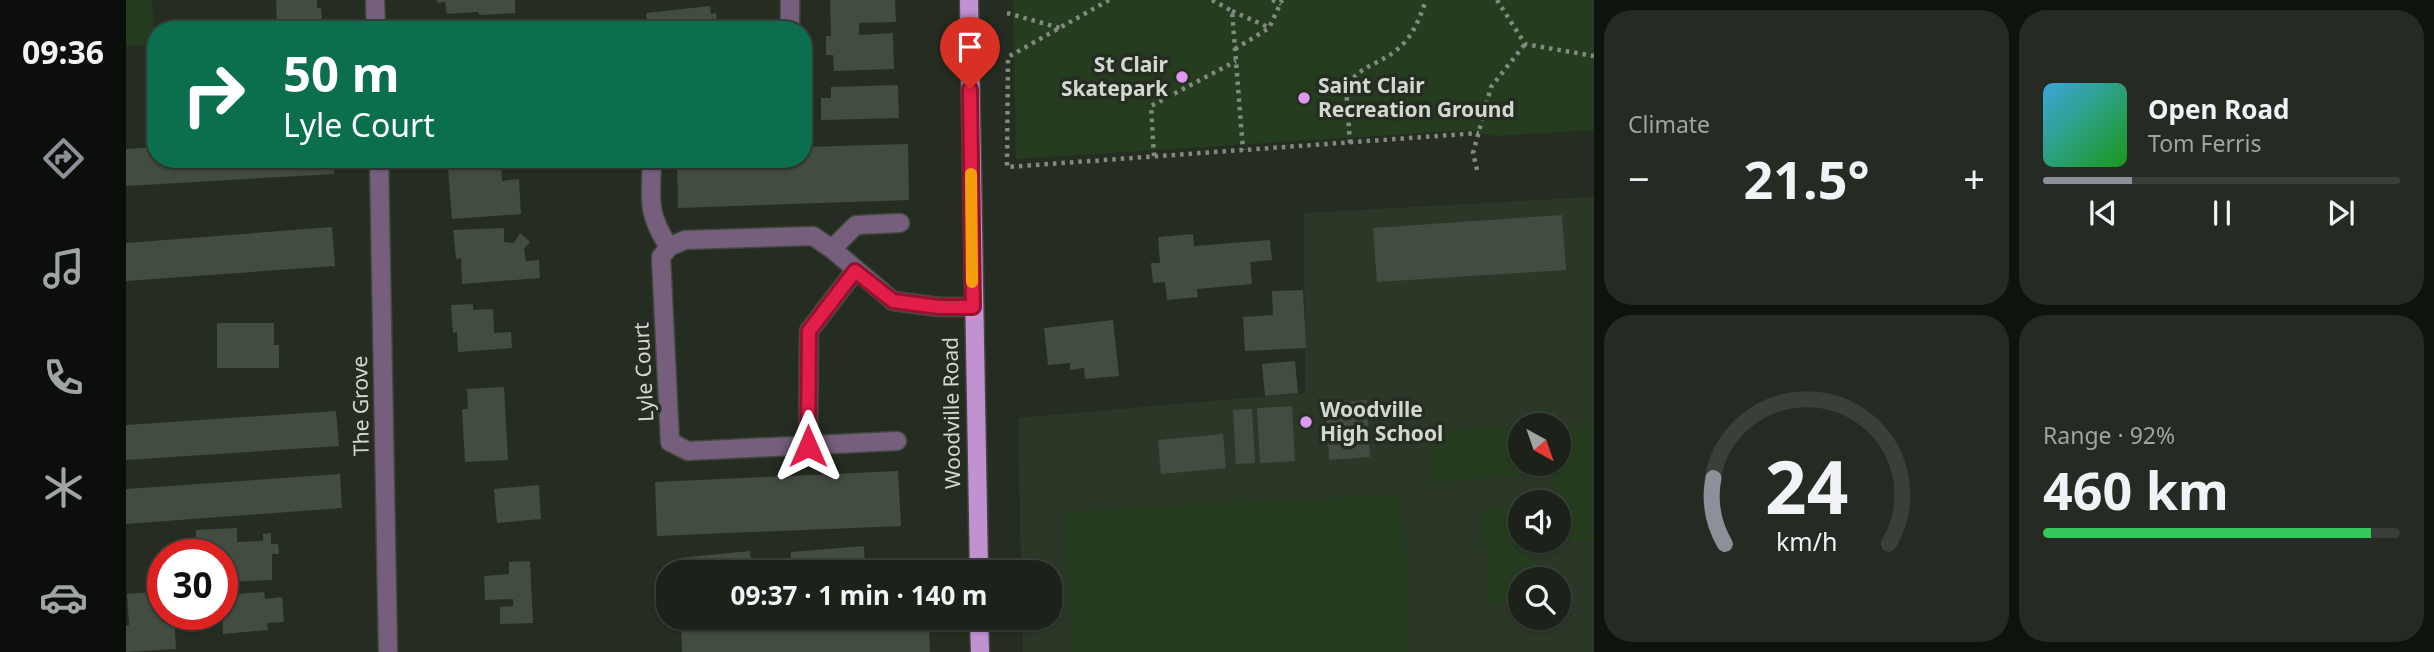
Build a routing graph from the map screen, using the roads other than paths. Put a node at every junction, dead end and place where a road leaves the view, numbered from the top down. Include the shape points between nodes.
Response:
1 (376, 0) edge
2 (790, 0) edge
3 (968, 0) edge
4 (376, 21) edge
5 (790, 21) edge
6 (379, 168) edge
7 (652, 168) edge
8 (900, 223) dead end
9 (669, 247) junction
10 (831, 249) junction
11 (855, 271) junction
12 (973, 307) junction
13 (897, 441) dead end
14 (808, 446) junction
15 (979, 560) edge
16 (979, 630) edge
17 (388, 652) edge
18 (980, 652) edge

1 - 4 street
2 - 5 street
3 - 12 main road, Woodville Road
6 - 17 street, The Grove
7 - 9 street via 651,210
8 - 10 street via 856,225
9 - 10 street via 685,240 813,236
9 - 14 street, Lyle Court via 661,257 670,442 688,451
10 - 11 street
11 - 12 street via 893,301
11 - 14 street via 809,331
12 - 15 main road, Woodville Road
13 - 14 street, Lyle Court
16 - 18 main road

